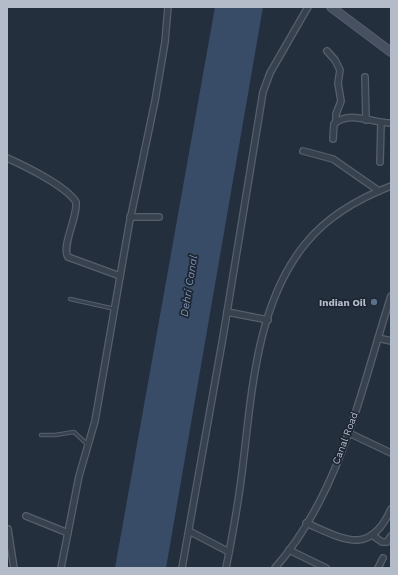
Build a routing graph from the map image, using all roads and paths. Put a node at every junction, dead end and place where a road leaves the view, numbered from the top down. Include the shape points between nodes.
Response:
1 (168, 7) edge
2 (308, 7) edge
3 (331, 7) edge
4 (327, 51) dead end
5 (391, 52) edge
6 (365, 77) dead end
7 (366, 120) junction
8 (336, 122) junction
9 (381, 123) junction
10 (391, 123) edge
11 (333, 139) dead end
12 (303, 151) dead end
13 (7, 158) edge
14 (380, 162) dead end
15 (391, 186) edge
16 (379, 191) junction
17 (130, 217) junction
18 (159, 217) dead end
19 (120, 276) junction
20 (391, 298) edge
21 (70, 299) dead end
22 (114, 309) junction
23 (227, 312) junction
24 (268, 320) junction
25 (378, 338) junction
26 (391, 341) edge
27 (349, 433) junction
28 (41, 435) dead end
29 (89, 445) junction
30 (391, 453) edge
31 (391, 509) edge
32 (26, 516) dead end
33 (306, 522) junction
34 (8, 529) edge
35 (189, 532) junction
36 (68, 533) junction
37 (372, 535) junction
38 (391, 536) edge
39 (289, 550) junction
40 (229, 552) junction
41 (383, 558) dead end
42 (14, 568) edge
43 (62, 568) edge
44 (182, 568) edge
45 (226, 568) edge
46 (275, 568) edge
47 (326, 568) edge
48 (378, 568) edge

1 - 17 street via 155,101
2 - 23 street via 270,72 262,92
3 - 5 main road
4 - 8 street via 340,70 338,83 341,102
6 - 7 street
7 - 8 street via 354,117
7 - 9 street
8 - 11 street via 332,127
9 - 10 street
9 - 14 street
12 - 16 street via 333,159
13 - 19 street via 55,184 76,202 76,213 66,250 68,258
15 - 16 street
16 - 24 street via 335,216 307,242 283,279
17 - 18 street
17 - 19 street
19 - 22 street
20 - 25 street, Canal Road
21 - 22 lane
22 - 29 street
23 - 24 street
23 - 35 street
24 - 40 street via 252,390 242,475
25 - 26 street
25 - 27 street, Canal Road
27 - 30 street
27 - 33 street, Canal Road via 318,503
28 - 29 lane via 74,432
29 - 36 street via 79,476
31 - 37 street via 382,527
32 - 36 street
33 - 37 street via 347,541
33 - 39 street, Canal Road
34 - 42 street
35 - 40 street
35 - 44 street
36 - 43 street
37 - 38 street via 382,542 388,542
39 - 46 street, Canal Road
39 - 47 street
40 - 45 street
41 - 48 street

